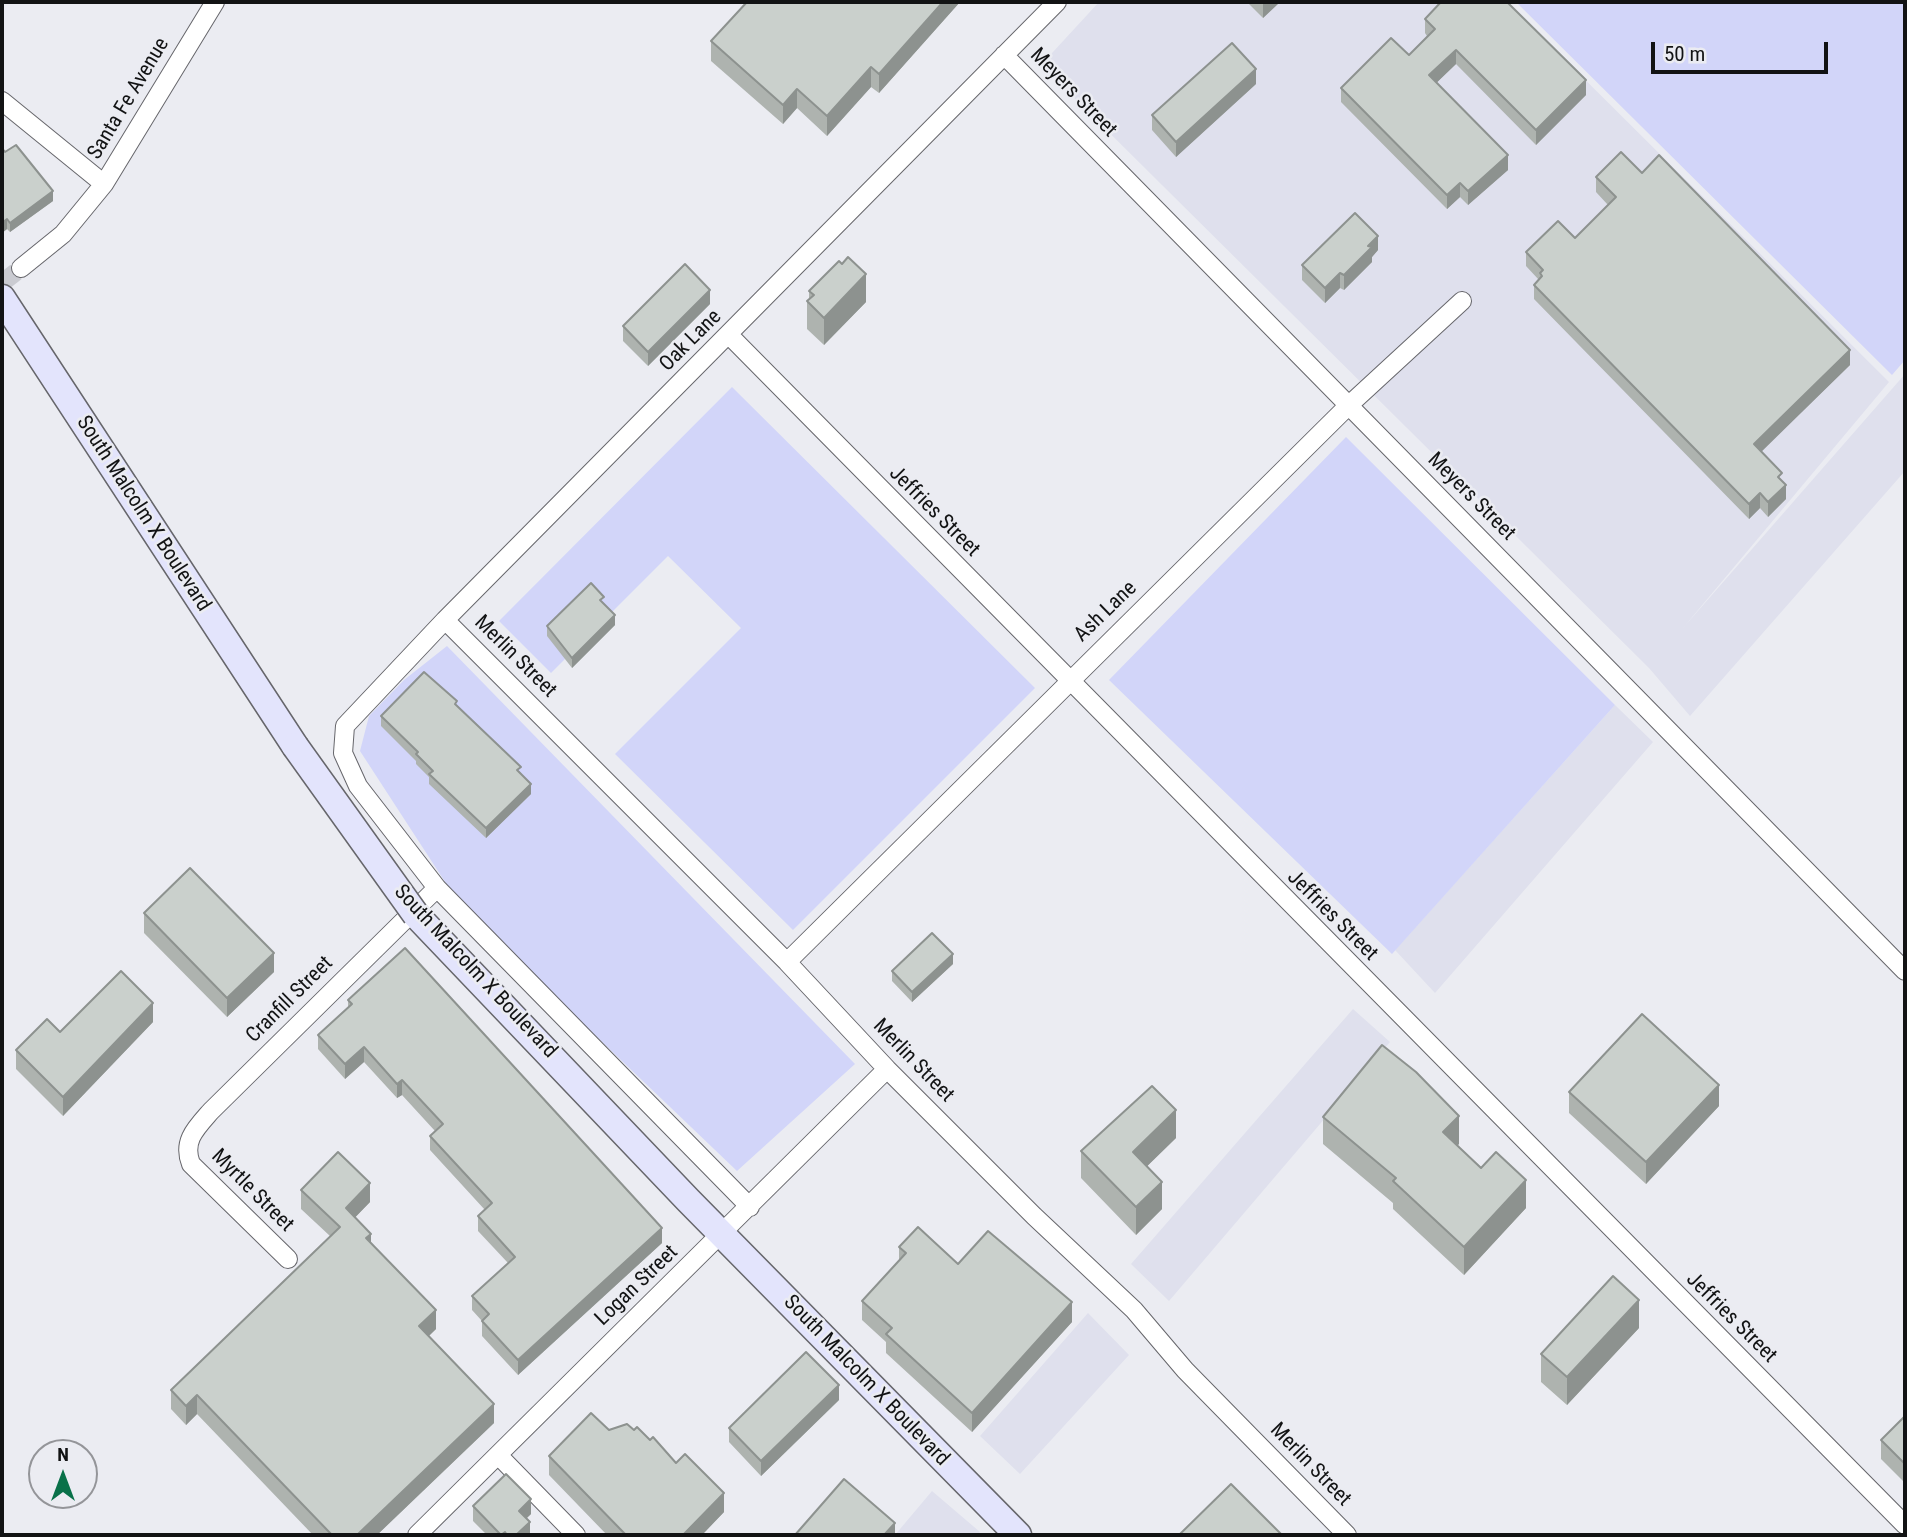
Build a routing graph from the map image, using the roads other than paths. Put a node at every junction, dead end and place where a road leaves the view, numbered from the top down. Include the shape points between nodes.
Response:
1 (215, 2) edge
2 (1057, 2) edge
3 (1004, 55) junction
4 (2, 101) edge
5 (104, 184) junction
6 (22, 268) tunnel mouth
7 (2, 298) edge
8 (1462, 301) dead end
9 (729, 335) junction
10 (1348, 407) junction
11 (445, 620) junction
12 (1069, 681) junction
13 (437, 888) junction
14 (787, 962) junction
15 (1905, 971) edge
16 (887, 1069) junction
17 (187, 1152) joint
18 (750, 1207) junction
19 (723, 1234) junction
20 (288, 1259) dead end
21 (498, 1455) junction
22 (1905, 1525) edge
23 (417, 1535) edge
24 (576, 1535) edge
25 (1018, 1535) edge
26 (1347, 1535) edge

1 - 5 street, Santa Fe Avenue
2 - 3 street, Oak Lane
3 - 9 street, Oak Lane
3 - 10 street, Meyers Street
4 - 5 street
5 - 6 street, Santa Fe Avenue via 62,234
7 - 19 street, South Malcolm X Boulevard, bridge via 317,780 409,905 482,987
8 - 10 street, Ash Lane
9 - 11 street, Oak Lane
9 - 12 street, Jeffries Street
10 - 12 street, Ash Lane
10 - 15 street, Meyers Street
11 - 13 street, Oak Lane via 357,711 343,734 343,753 358,786
11 - 14 street, Merlin Street
12 - 14 street, Ash Lane
12 - 22 street, Jeffries Street
13 - 17 street, Cranfill Street via 211,1111 190,1136
13 - 18 street, Oak Lane
14 - 16 street, Merlin Street
16 - 18 street, Logan Street
16 - 26 street, Merlin Street via 1134,1310 1185,1370
17 - 20 street, Myrtle Street via 210,1186
18 - 19 street, Logan Street
19 - 21 street, Logan Street
19 - 25 street, South Malcolm X Boulevard
21 - 23 street, Logan Street
21 - 24 street

